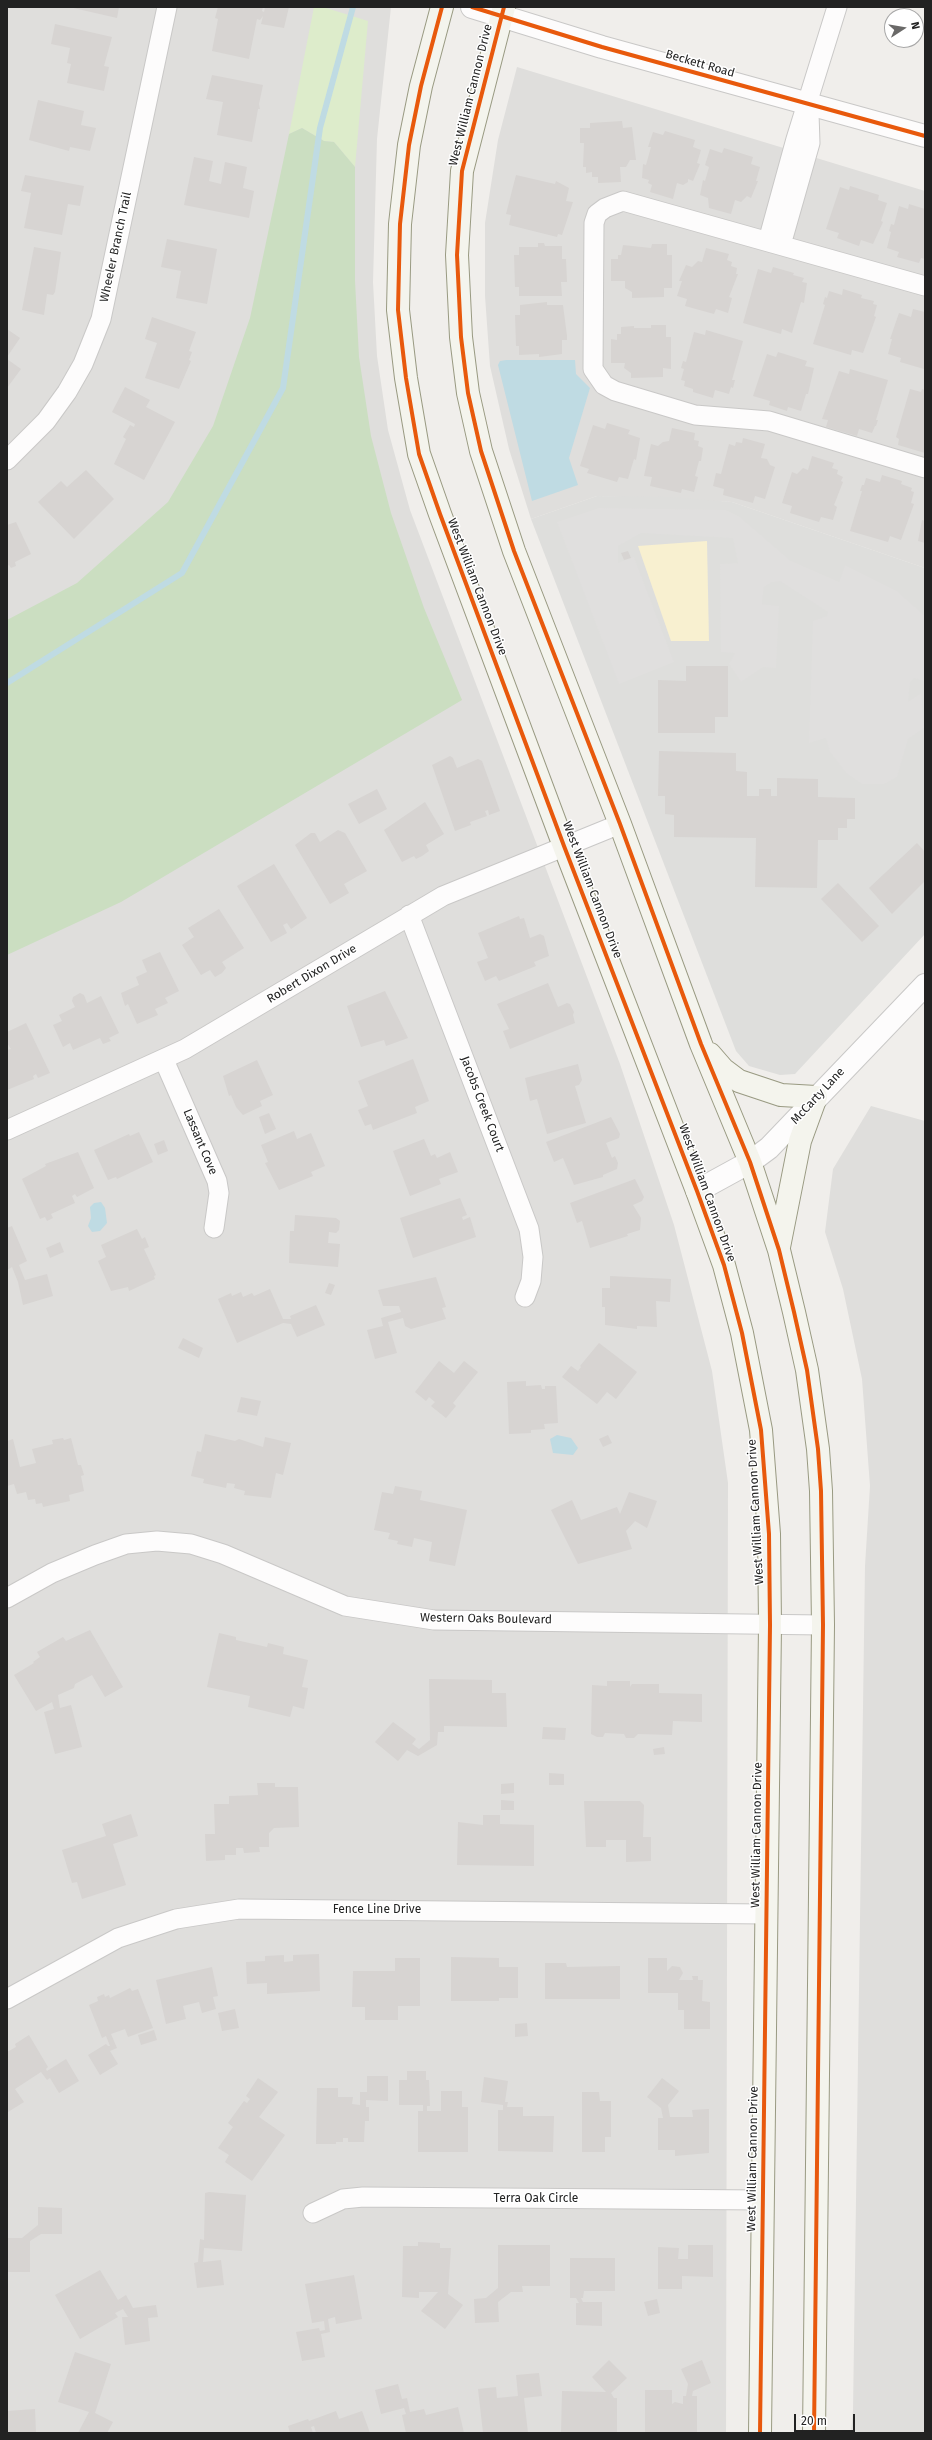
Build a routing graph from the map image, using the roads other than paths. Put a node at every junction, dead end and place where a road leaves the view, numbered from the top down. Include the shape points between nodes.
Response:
1 (166, 7) edge
2 (442, 7) edge
3 (472, 7) edge
4 (837, 7) edge
5 (502, 12) edge
6 (806, 104) junction
7 (925, 136) edge
8 (775, 243) junction
9 (925, 286) edge
10 (7, 460) edge
11 (925, 468) edge
12 (620, 824) junction
13 (564, 846) junction
14 (409, 915) junction
15 (925, 985) edge
16 (701, 1044) junction
17 (164, 1060) junction
18 (816, 1097) junction
19 (7, 1130) edge
20 (750, 1162) junction
21 (697, 1191) junction
22 (214, 1228) dead end
23 (779, 1250) junction
24 (525, 1297) dead end
25 (7, 1598) edge
26 (770, 1625) junction
27 (823, 1625) junction
28 (766, 1914) junction
29 (7, 1999) edge
30 (763, 2200) junction
31 (313, 2213) dead end
32 (760, 2433) edge
33 (814, 2433) edge

1 - 10 street, Wheeler Branch Trail via 107,294 98,326 83,364 66,392 46,421
2 - 13 main road, West William Cannon Drive via 410,137 400,224 398,310 406,378 419,454
3 - 5 street, Beckett Road
4 - 6 street
5 - 6 street, Beckett Road
5 - 12 main road, West William Cannon Drive via 462,171 457,256 461,337 468,393 481,451 497,504
6 - 7 street, Beckett Road
6 - 8 street
8 - 9 street
8 - 11 street via 623,201 597,214 594,223 593,369 598,378 615,391 695,415 769,421
12 - 13 street, Robert Dixon Drive
12 - 16 main road, West William Cannon Drive
13 - 14 street, Robert Dixon Drive via 443,896
13 - 21 main road, West William Cannon Drive
14 - 17 street, Robert Dixon Drive via 229,1024
14 - 24 street, Jacobs Creek Court via 529,1229 533,1257 531,1281
15 - 18 street, McCarty Lane
16 - 18 main road via 739,1081 781,1095
16 - 20 main road, West William Cannon Drive
17 - 19 street, Robert Dixon Drive
17 - 22 street, Lassant Cove via 217,1181 219,1193
18 - 20 street, McCarty Lane via 769,1148
18 - 23 main road via 800,1141
20 - 21 street, McCarty Lane
20 - 23 main road, West William Cannon Drive
21 - 26 main road, West William Cannon Drive via 724,1265 757,1402 766,1481
23 - 27 main road, West William Cannon Drive via 807,1370 818,1448
25 - 26 street, Western Oaks Boulevard via 52,1573 95,1555 126,1544 157,1541 191,1544 223,1554 345,1606 434,1620 736,1622
26 - 27 street, Western Oaks Boulevard
26 - 28 main road, West William Cannon Drive
27 - 33 main road, West William Cannon Drive
28 - 29 street, Fence Line Drive via 239,1909 176,1919 118,1938
28 - 30 main road, West William Cannon Drive
30 - 31 street, Terra Oak Circle via 363,2198 343,2199
30 - 32 main road, West William Cannon Drive

